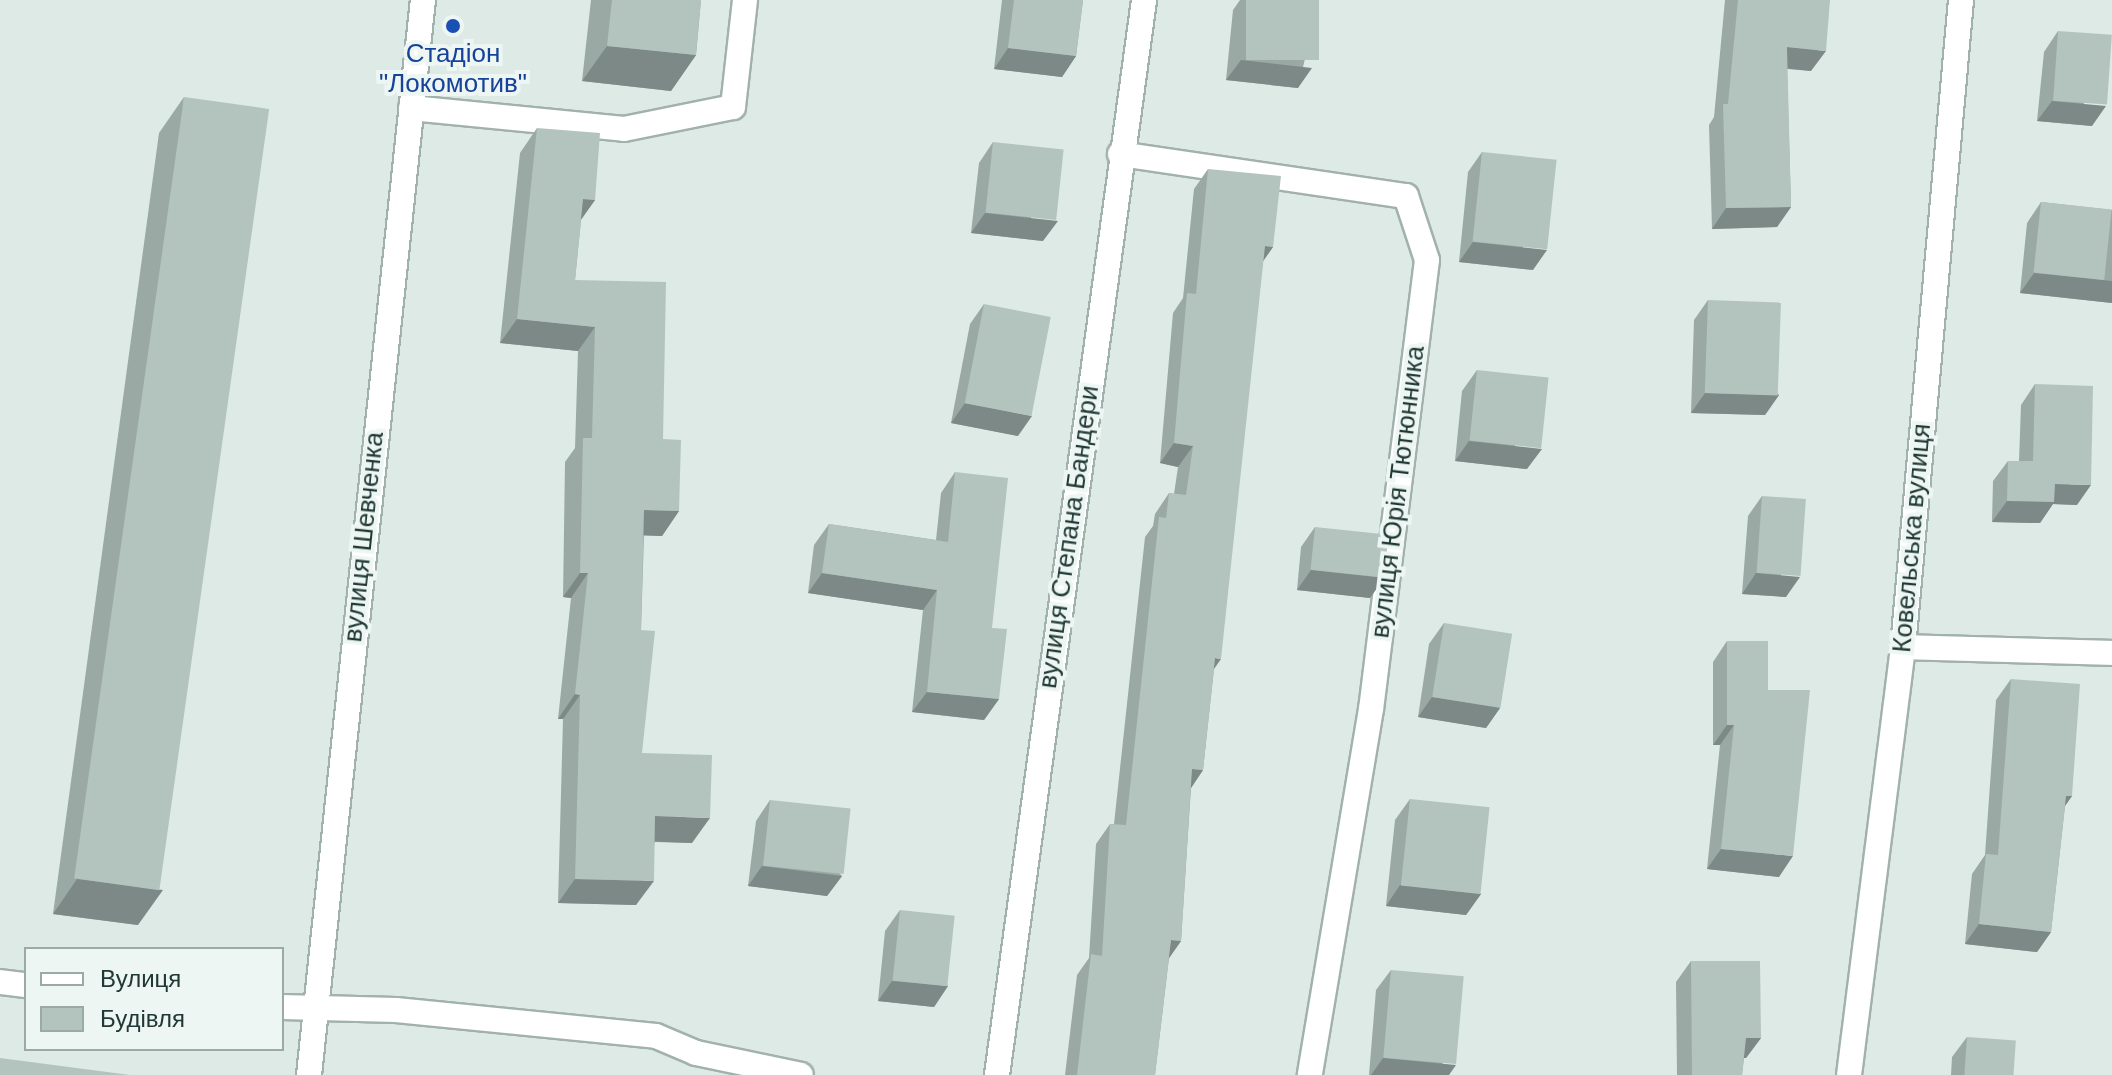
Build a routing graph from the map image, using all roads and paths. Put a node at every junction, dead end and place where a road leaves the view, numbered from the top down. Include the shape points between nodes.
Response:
1 (423, 0) edge
2 (745, 0) edge
3 (1144, 0) edge
4 (1961, 0) edge
5 (411, 108) junction
6 (1120, 154) junction
7 (1903, 647) junction
8 (2112, 653) edge
9 (0, 982) edge
10 (24, 985) edge
11 (284, 1007) edge
12 (313, 1008) junction
13 (309, 1075) edge
14 (801, 1075) edge
15 (997, 1075) edge
16 (1310, 1075) edge
17 (1849, 1075) edge

1 - 5 street, вулиця Шевченка
2 - 5 street via 733,107 624,129
3 - 6 street, вулиця Степана Бандери
4 - 7 street, Ковельська вулиця
5 - 12 street, вулиця Шевченка
6 - 15 street, вулиця Степана Бандери
6 - 16 street, вулиця Юрія Тютюнника via 1406,196 1427,260 1371,709
7 - 8 street
7 - 17 street, Ковельська вулиця
9 - 10 street
11 - 12 street
12 - 13 street, вулиця Шевченка
12 - 14 street via 396,1010 656,1036 696,1053

